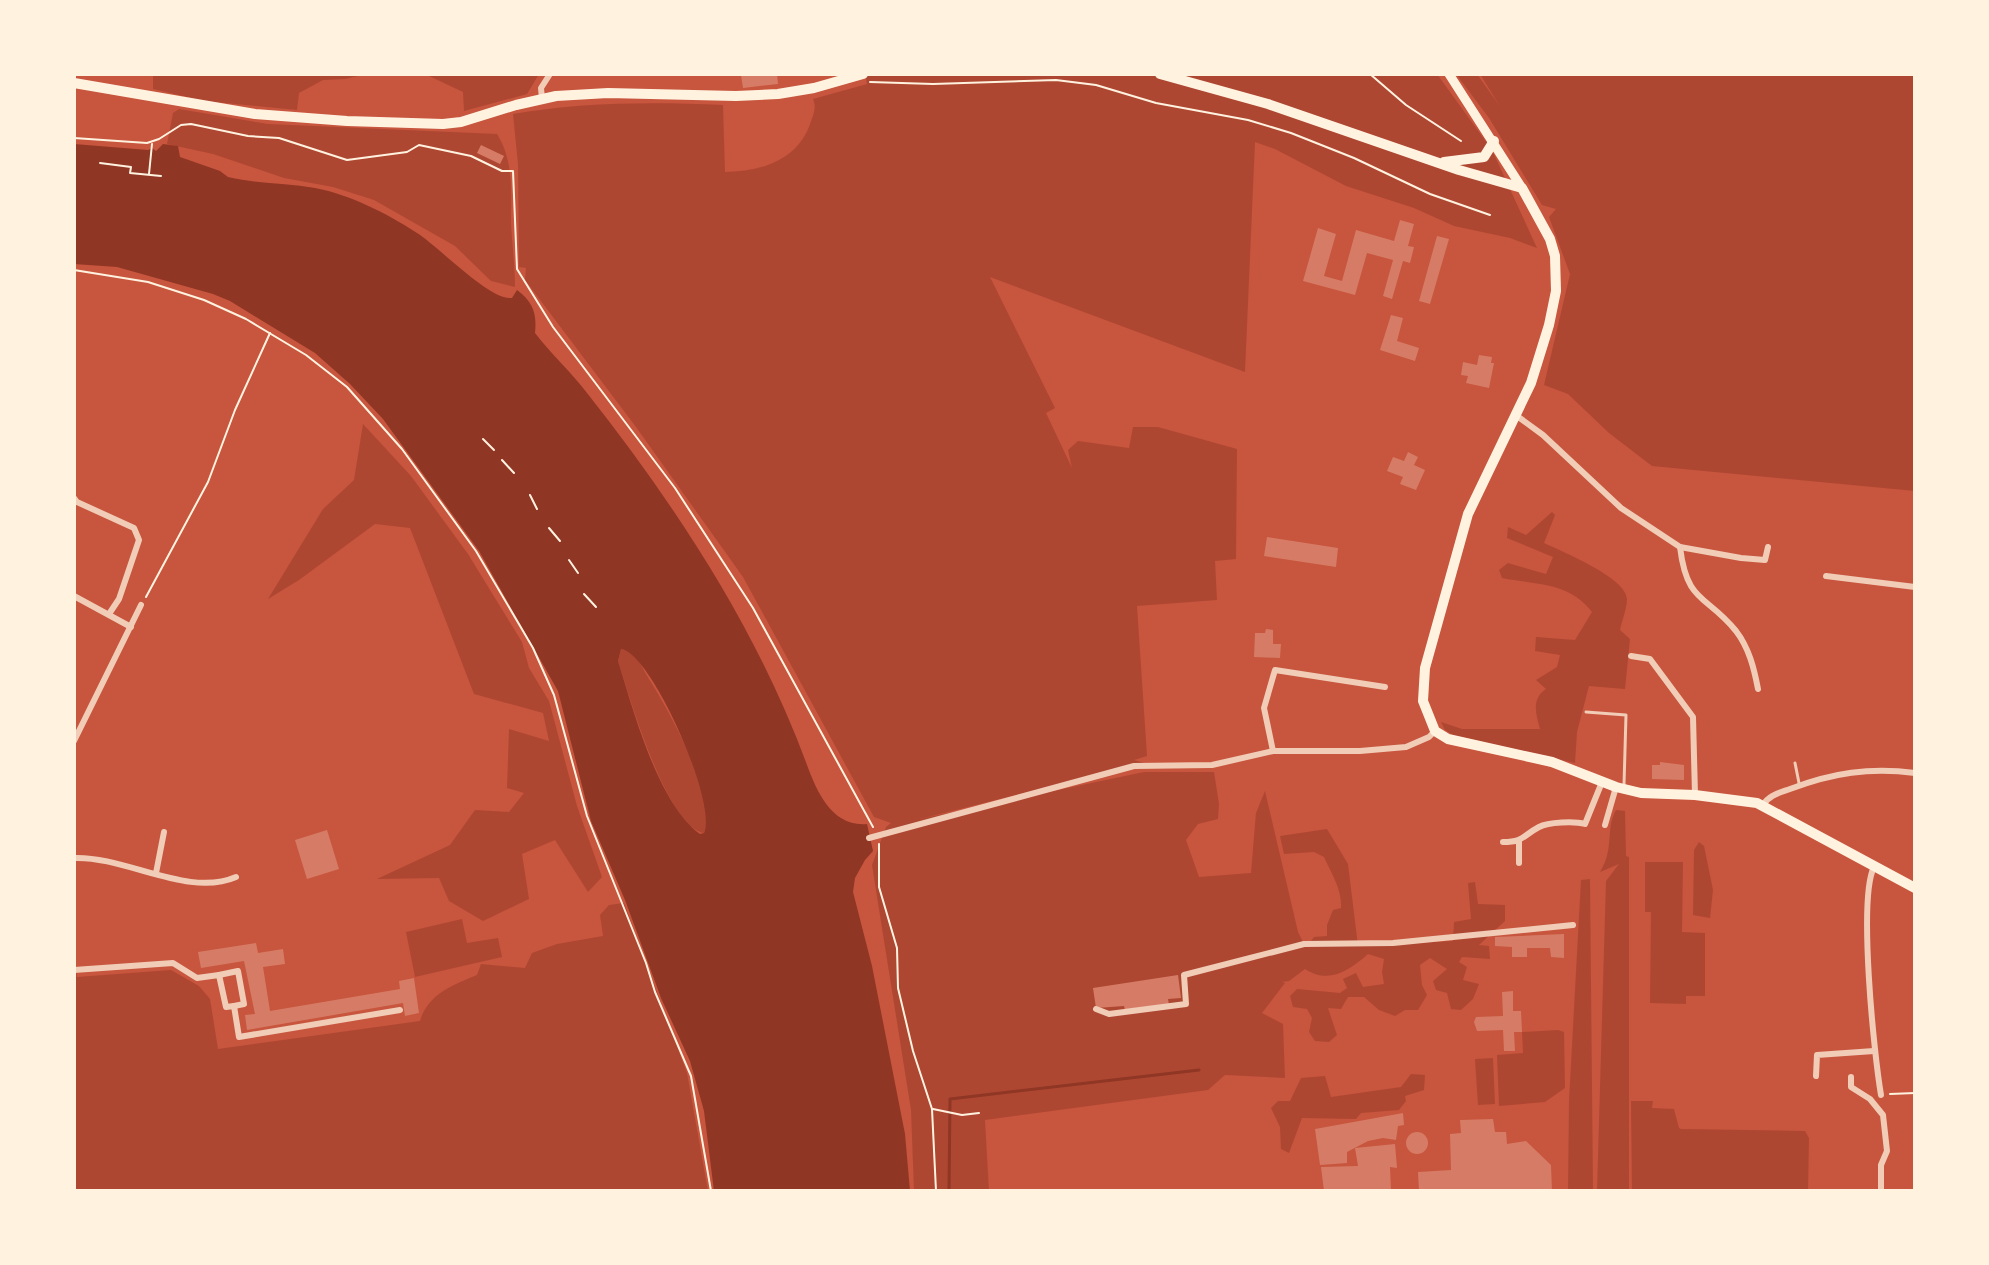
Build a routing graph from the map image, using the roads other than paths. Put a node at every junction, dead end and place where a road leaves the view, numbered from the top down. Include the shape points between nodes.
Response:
1 (550, 74) edge
2 (1160, 74) edge
3 (1449, 74) edge
4 (862, 78) edge
5 (74, 83) edge
6 (542, 99) junction
7 (1494, 141) junction
8 (1438, 163) junction
9 (1522, 188) junction
10 (1517, 416) junction
11 (74, 498) edge
12 (1680, 547) junction
13 (1768, 547) dead end
14 (1765, 560) junction
15 (1766, 572) dead end
16 (1826, 576) dead end
17 (1915, 587) edge
18 (74, 596) edge
19 (141, 605) road end
20 (109, 614) junction
21 (131, 627) junction
22 (1631, 656) dead end
23 (1385, 687) dead end
24 (1758, 689) dead end
25 (1586, 712) dead end
26 (77, 728) edge
27 (1435, 731) junction
28 (74, 741) edge
29 (1273, 751) junction
30 (1795, 763) dead end
31 (1915, 773) edge
32 (1602, 782) junction
33 (1800, 785) junction
34 (1620, 788) junction
35 (1695, 795) junction
36 (1763, 805) junction
37 (1605, 825) dead end
38 (164, 832) dead end
39 (869, 838) dead end
40 (1503, 842) dead end
41 (1519, 842) junction
42 (74, 858) edge
43 (1519, 863) dead end
44 (1874, 867) junction
45 (156, 873) junction
46 (236, 877) dead end
47 (1915, 888) edge
48 (1573, 925) dead end
49 (74, 970) edge
50 (219, 975) junction
51 (234, 1006) junction
52 (1096, 1009) dead end
53 (400, 1010) dead end
54 (1874, 1051) junction
55 (1816, 1076) dead end
56 (1851, 1077) dead end
57 (1881, 1095) road end
58 (1881, 1191) edge

1 - 6 street via 541,88
2 - 8 main road via 1268,104
3 - 7 main road
4 - 6 main road via 778,94 608,93
5 - 6 main road via 231,111 347,121 452,123
7 - 8 main road via 1484,157
7 - 9 main road
8 - 9 main road
9 - 10 main road via 1550,239 1557,282 1539,362
10 - 12 street via 1621,508
10 - 27 main road via 1468,514 1425,668 1423,701
11 - 20 street via 134,528 139,540
12 - 14 street
12 - 24 street via 1693,592 1735,630 1748,650
13 - 14 street
14 - 15 street
16 - 17 street
18 - 20 street
19 - 21 street
20 - 21 street
21 - 26 street
22 - 35 street via 1650,659 1691,714
23 - 29 street via 1275,670 1264,708
25 - 34 lane via 1626,715
26 - 28 street
27 - 29 street via 1406,747
27 - 32 main road via 1448,739 1552,762
29 - 39 street via 1212,765 1134,766
30 - 33 lane
31 - 33 street via 1864,770
32 - 34 main road
32 - 41 street via 1585,824 1540,825
33 - 36 street via 1768,797
34 - 35 main road
34 - 37 street
35 - 36 main road
36 - 44 main road
38 - 45 street
40 - 41 street
41 - 43 street
42 - 45 street
44 - 47 main road
44 - 54 street via 1868,880
45 - 46 street via 199,883 220,884
48 - 52 street via 1393,943 1304,944 1184,975 1186,1004 1109,1014
49 - 50 street via 173,963 197,978
50 - 51 street via 226,1007
50 - 51 street via 238,971 244,1004
51 - 53 street via 239,1037
54 - 55 street via 1817,1055
54 - 57 street
56 - 58 street via 1851,1087 1883,1115 1887,1151

